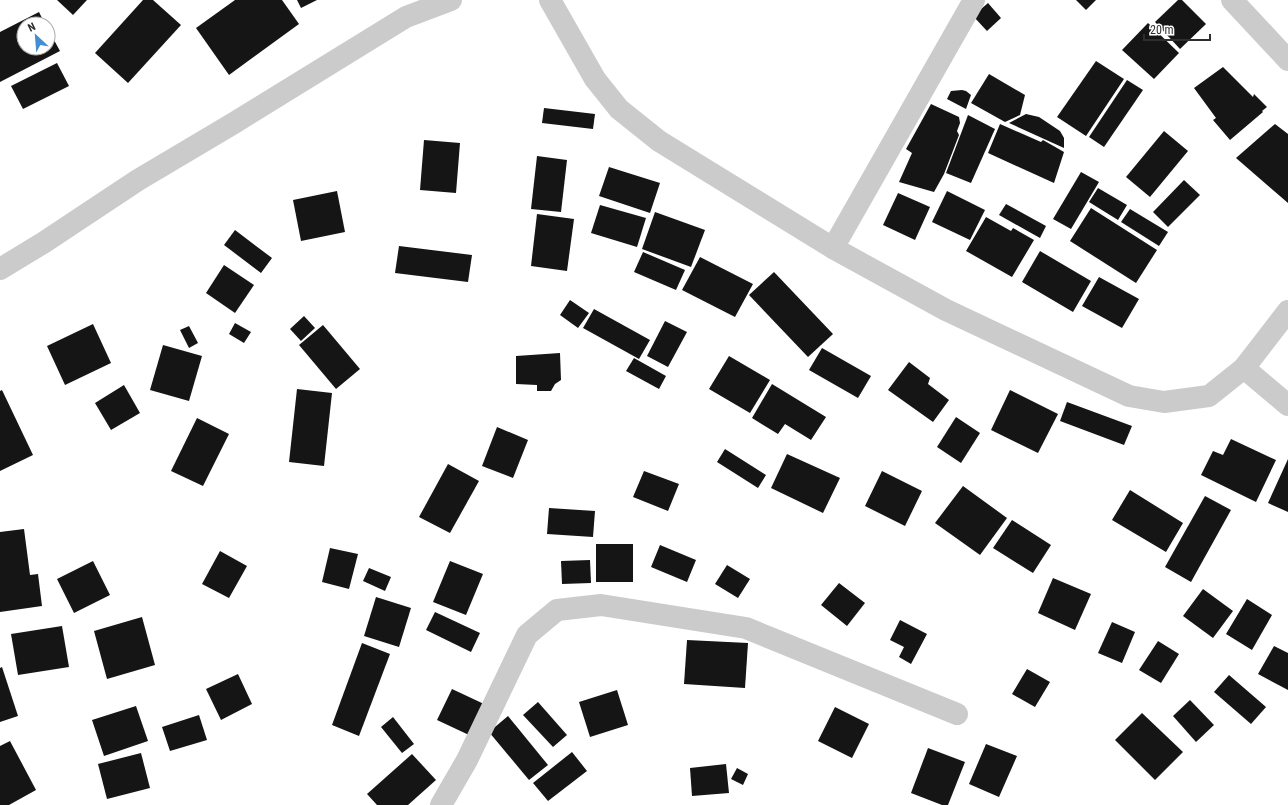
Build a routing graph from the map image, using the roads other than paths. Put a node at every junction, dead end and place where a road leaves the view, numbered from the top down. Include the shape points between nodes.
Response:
1 (451, 0) edge
2 (550, 0) edge
3 (974, 0) edge
4 (1232, 0) edge
5 (1288, 60) edge
6 (833, 248) junction
7 (0, 269) edge
8 (1288, 311) edge
9 (1244, 368) junction
10 (1288, 405) edge
11 (957, 714) dead end
12 (440, 805) edge

1 - 7 street via 406,17 138,180
2 - 6 street via 595,79 619,109 659,141
3 - 6 street
4 - 5 street
6 - 9 street via 946,310 1129,396 1164,402 1209,396
8 - 9 street
9 - 10 street
11 - 12 street via 746,628 601,605 557,610 527,635 467,760

